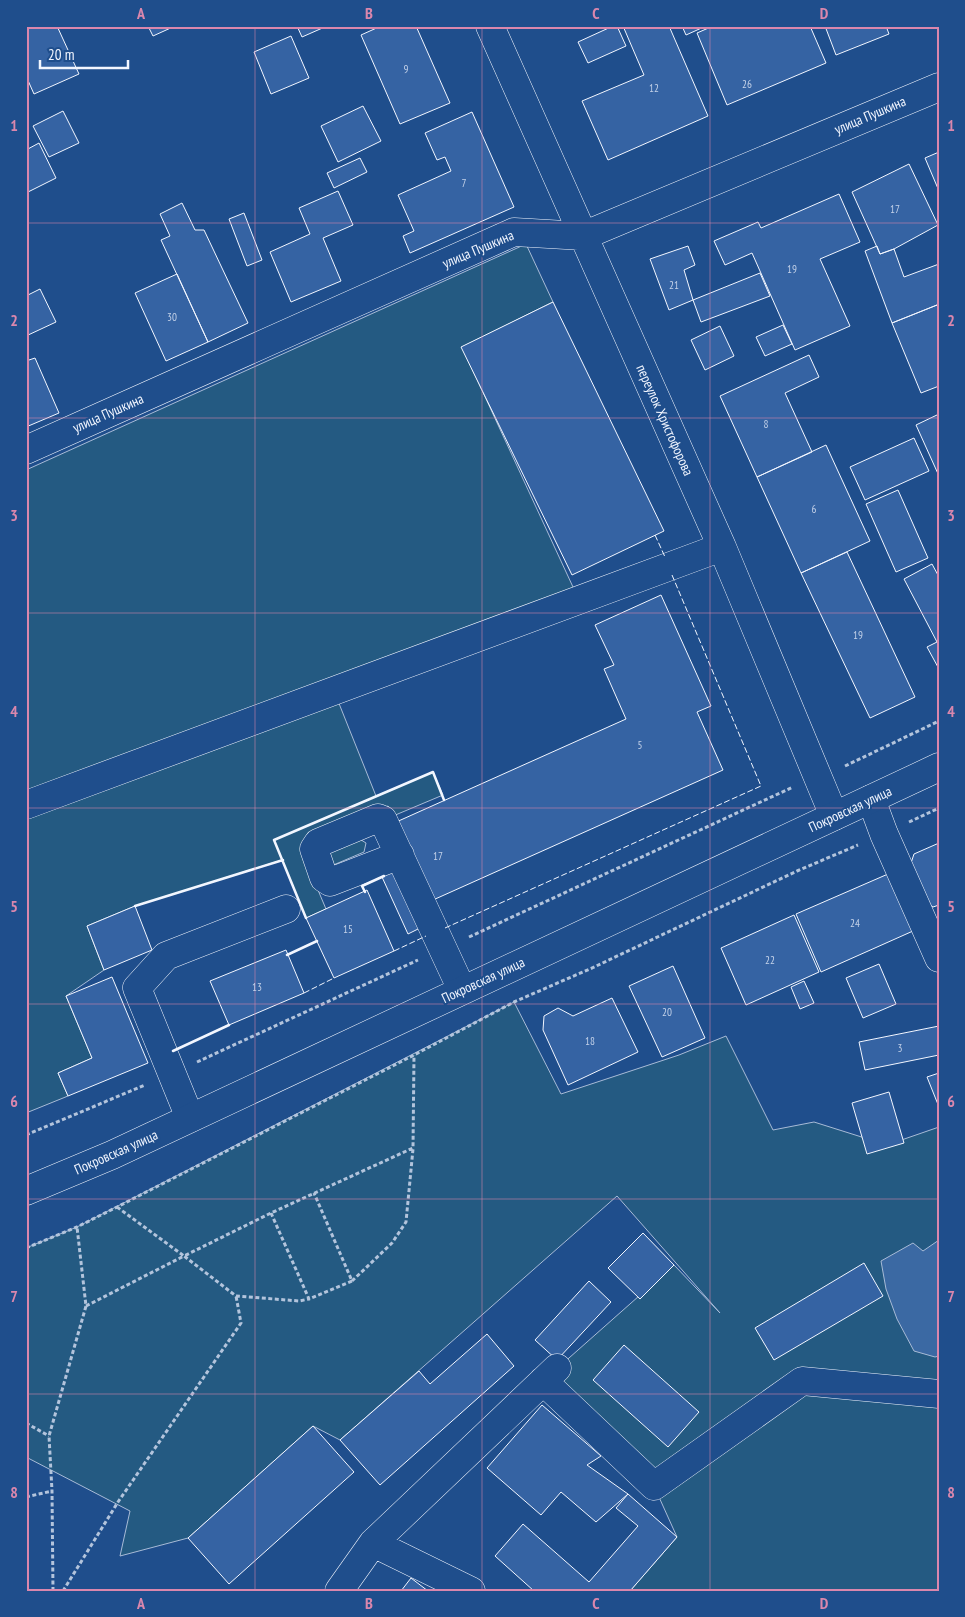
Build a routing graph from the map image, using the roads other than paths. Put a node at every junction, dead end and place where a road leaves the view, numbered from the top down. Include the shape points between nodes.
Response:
1 (490, 26) edge
2 (939, 86) edge
3 (583, 236) junction
4 (26, 450) edge
5 (722, 547) junction
6 (939, 767) edge
7 (871, 799) junction
8 (26, 805) edge
9 (834, 816) junction
10 (400, 855) dead end
11 (286, 909) dead end
12 (939, 958) edge
13 (462, 990) junction
14 (190, 1118) junction
15 (26, 1191) edge
16 (939, 1394) edge
17 (373, 1543) junction
18 (339, 1591) edge
19 (471, 1591) edge

1 - 3 street, переулок Христофорова
2 - 3 street, улица Пушкина
3 - 4 street, улица Пушкина via 514,232
3 - 5 street, переулок Христофорова
5 - 8 street
5 - 9 street, переулок Христофорова
6 - 7 street, Покровская улица
7 - 9 street, Покровская улица
7 - 12 street
9 - 13 street, Покровская улица
10 - 13 street
11 - 14 street via 166,956 137,988
13 - 14 street, Покровская улица
14 - 15 street, Покровская улица
16 - 17 street via 802,1381 654,1486 550,1374
17 - 18 street
17 - 19 street

